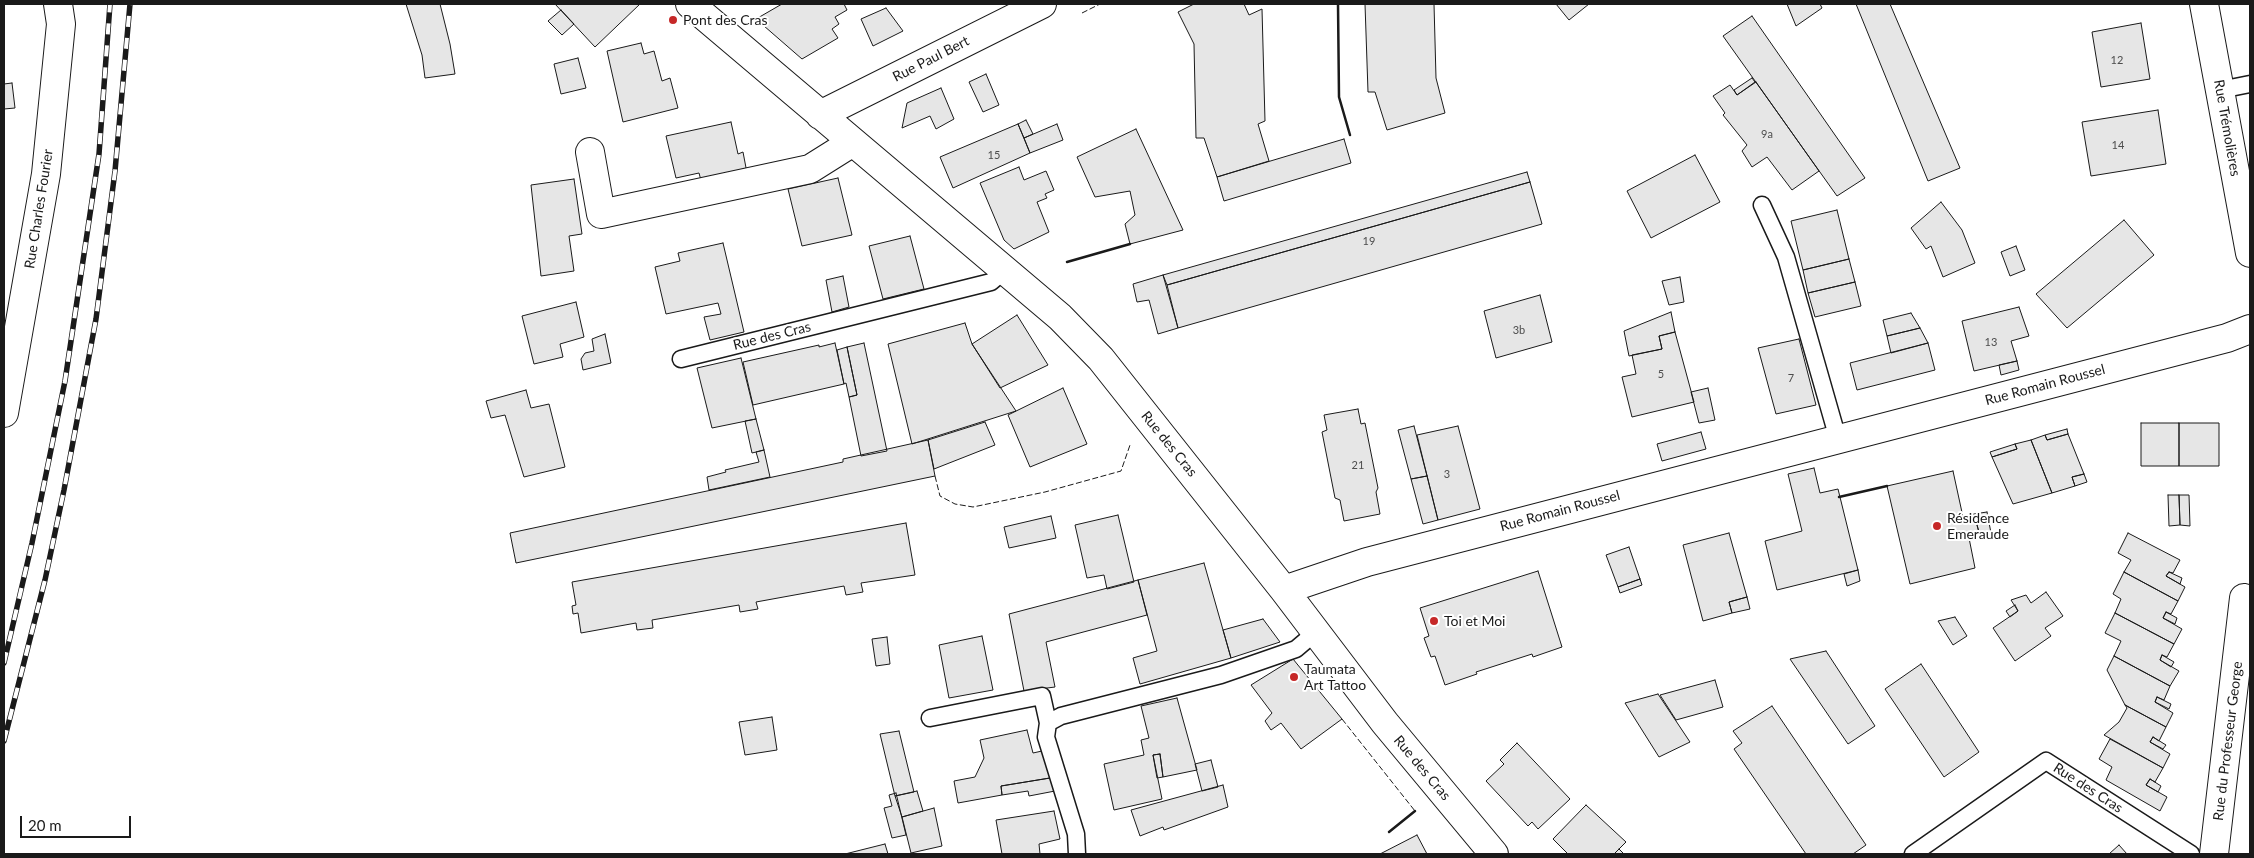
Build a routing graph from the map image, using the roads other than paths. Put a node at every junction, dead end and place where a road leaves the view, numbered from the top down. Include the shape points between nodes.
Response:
1 (58, 4) edge
2 (690, 4) edge
3 (1042, 4) edge
4 (2204, 4) edge
5 (2250, 84) edge
6 (2220, 90) junction
7 (820, 115) junction
8 (853, 142) junction
9 (590, 152) dead end
10 (1762, 205) dead end
11 (2250, 253) edge
12 (1004, 271) junction
13 (2250, 330) edge
14 (681, 359) dead end
15 (4, 413) edge
16 (1838, 439) junction
17 (1284, 590) junction
18 (2244, 598) dead end
19 (1316, 632) junction
20 (930, 718) dead end
21 (1048, 722) junction
22 (1077, 854) edge
23 (1494, 854) edge
24 (1913, 854) edge
25 (2191, 854) edge
26 (2214, 854) edge

1 - 15 street, Rue Charles Fourier via 61,24 46,174
2 - 7 street, Rue des Cras
3 - 7 street, Rue Paul Bert
4 - 6 street, Rue Trémolières
5 - 6 lane
6 - 11 street, Rue Trémolières
7 - 8 street, Rue des Cras
8 - 9 street via 810,169 601,214
8 - 12 street, Rue des Cras
10 - 16 lane via 1786,256
12 - 14 lane, Rue des Cras via 991,282
12 - 17 street, Rue des Cras via 1060,317 1101,359
13 - 16 street, Rue Romain Roussel
16 - 17 street, Rue Romain Roussel via 1367,562
17 - 19 street, Rue des Cras
18 - 26 street, Rue du Professeur George
19 - 21 lane via 1296,650 1221,675
19 - 23 street, Rue des Cras via 1385,723
20 - 21 lane via 1042,696
21 - 22 lane via 1046,737 1076,834
24 - 25 lane, Rue des Cras via 2046,761

